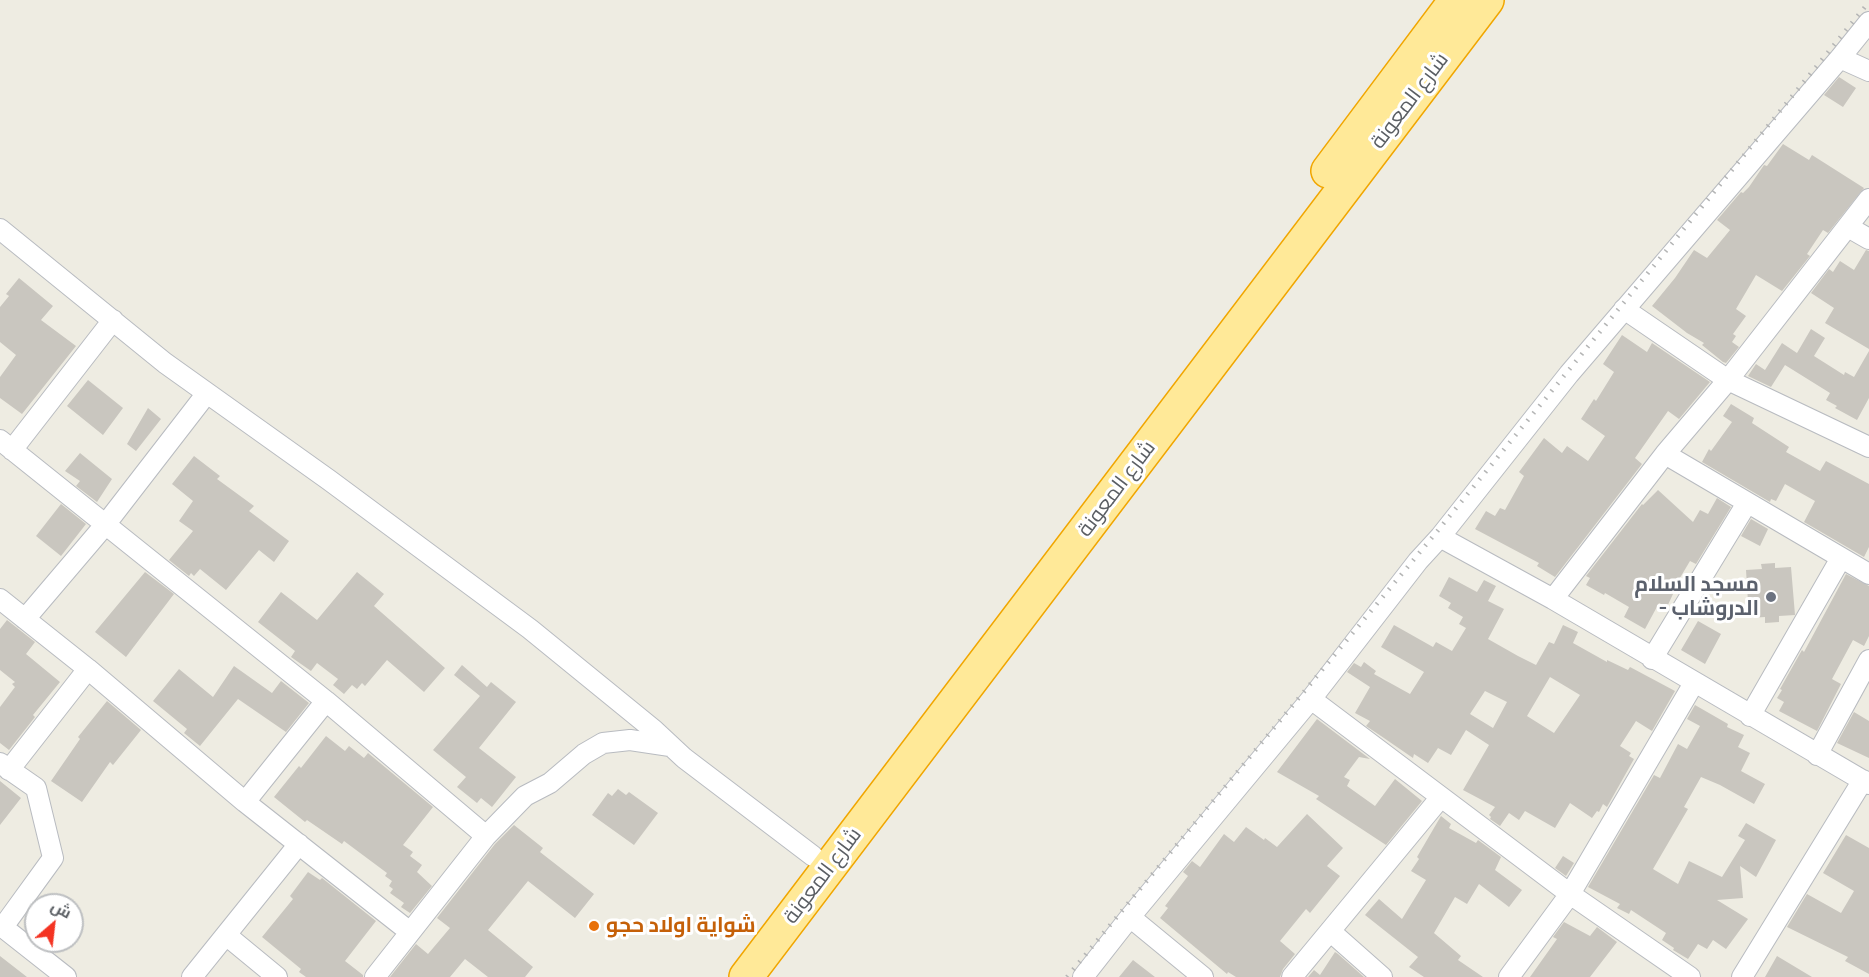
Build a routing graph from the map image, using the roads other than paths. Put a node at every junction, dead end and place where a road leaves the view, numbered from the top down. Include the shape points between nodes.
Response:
1 (1456, 0) edge
2 (1487, 0) edge
3 (1869, 21) edge
4 (1840, 58) junction
5 (1869, 71) edge
6 (1869, 199) edge
7 (1848, 227) junction
8 (0, 229) edge
9 (1869, 239) edge
10 (1623, 309) junction
11 (113, 321) junction
12 (1728, 380) junction
13 (207, 393) junction
14 (6, 445) edge
15 (1869, 447) edge
16 (1665, 454) junction
17 (1747, 503) junction
18 (105, 525) junction
19 (1440, 537) junction
20 (1841, 558) junction
21 (1869, 574) edge
22 (0, 599) edge
23 (1553, 599) junction
24 (25, 619) junction
25 (1652, 659) junction
26 (1869, 660) edge
27 (88, 669) junction
28 (1694, 683) junction
29 (1311, 699) junction
30 (326, 700) junction
31 (1750, 716) junction
32 (670, 746) junction
33 (1817, 755) junction
34 (4, 766) edge
35 (1866, 782) edge
36 (1441, 797) junction
37 (245, 802) junction
38 (486, 836) junction
39 (298, 844) junction
40 (813, 856) junction
41 (1570, 894) junction
42 (1130, 917) junction
43 (1, 926) edge
44 (1330, 931) junction
45 (410, 932) junction
46 (226, 935) junction
47 (66, 977) edge
48 (192, 977) edge
49 (277, 977) edge
50 (375, 977) edge
51 (721, 977) edge
52 (746, 977) edge
53 (1083, 977) edge
54 (1203, 977) edge
55 (1292, 977) edge
56 (1382, 977) edge
57 (1509, 977) edge
58 (1690, 977) edge
59 (1742, 977) edge

1 - 40 highway, شارع المعونة
2 - 52 highway, شارع المعونة
3 - 4 street
4 - 5 street
4 - 10 street
6 - 7 street
7 - 9 street
7 - 12 street
8 - 11 street
10 - 12 street
10 - 19 street
11 - 13 street
11 - 14 street
12 - 15 street
12 - 16 street
13 - 18 street
13 - 32 street via 530,629
14 - 18 street
16 - 17 street
16 - 23 street
17 - 20 street
17 - 25 street
18 - 24 street
18 - 30 street
19 - 23 street
19 - 29 street
20 - 21 street
20 - 31 street
22 - 24 street
23 - 25 street
24 - 27 street
25 - 28 street
26 - 33 street
27 - 34 street
27 - 37 street
28 - 31 street
28 - 41 street
29 - 36 street
29 - 42 street
30 - 37 street
30 - 38 street
31 - 33 street
32 - 38 street via 630,740 593,747 550,783 525,796
32 - 40 street
33 - 35 street
34 - 43 street via 36,788 53,858
35 - 59 street
36 - 41 street
36 - 44 street
37 - 39 street
38 - 45 street
39 - 45 street
39 - 46 street
40 - 51 highway, شارع المعونة
41 - 57 street
41 - 58 street
42 - 53 street
42 - 54 street
43 - 47 street
44 - 55 street
44 - 56 street
45 - 50 street
46 - 48 street
46 - 49 street

